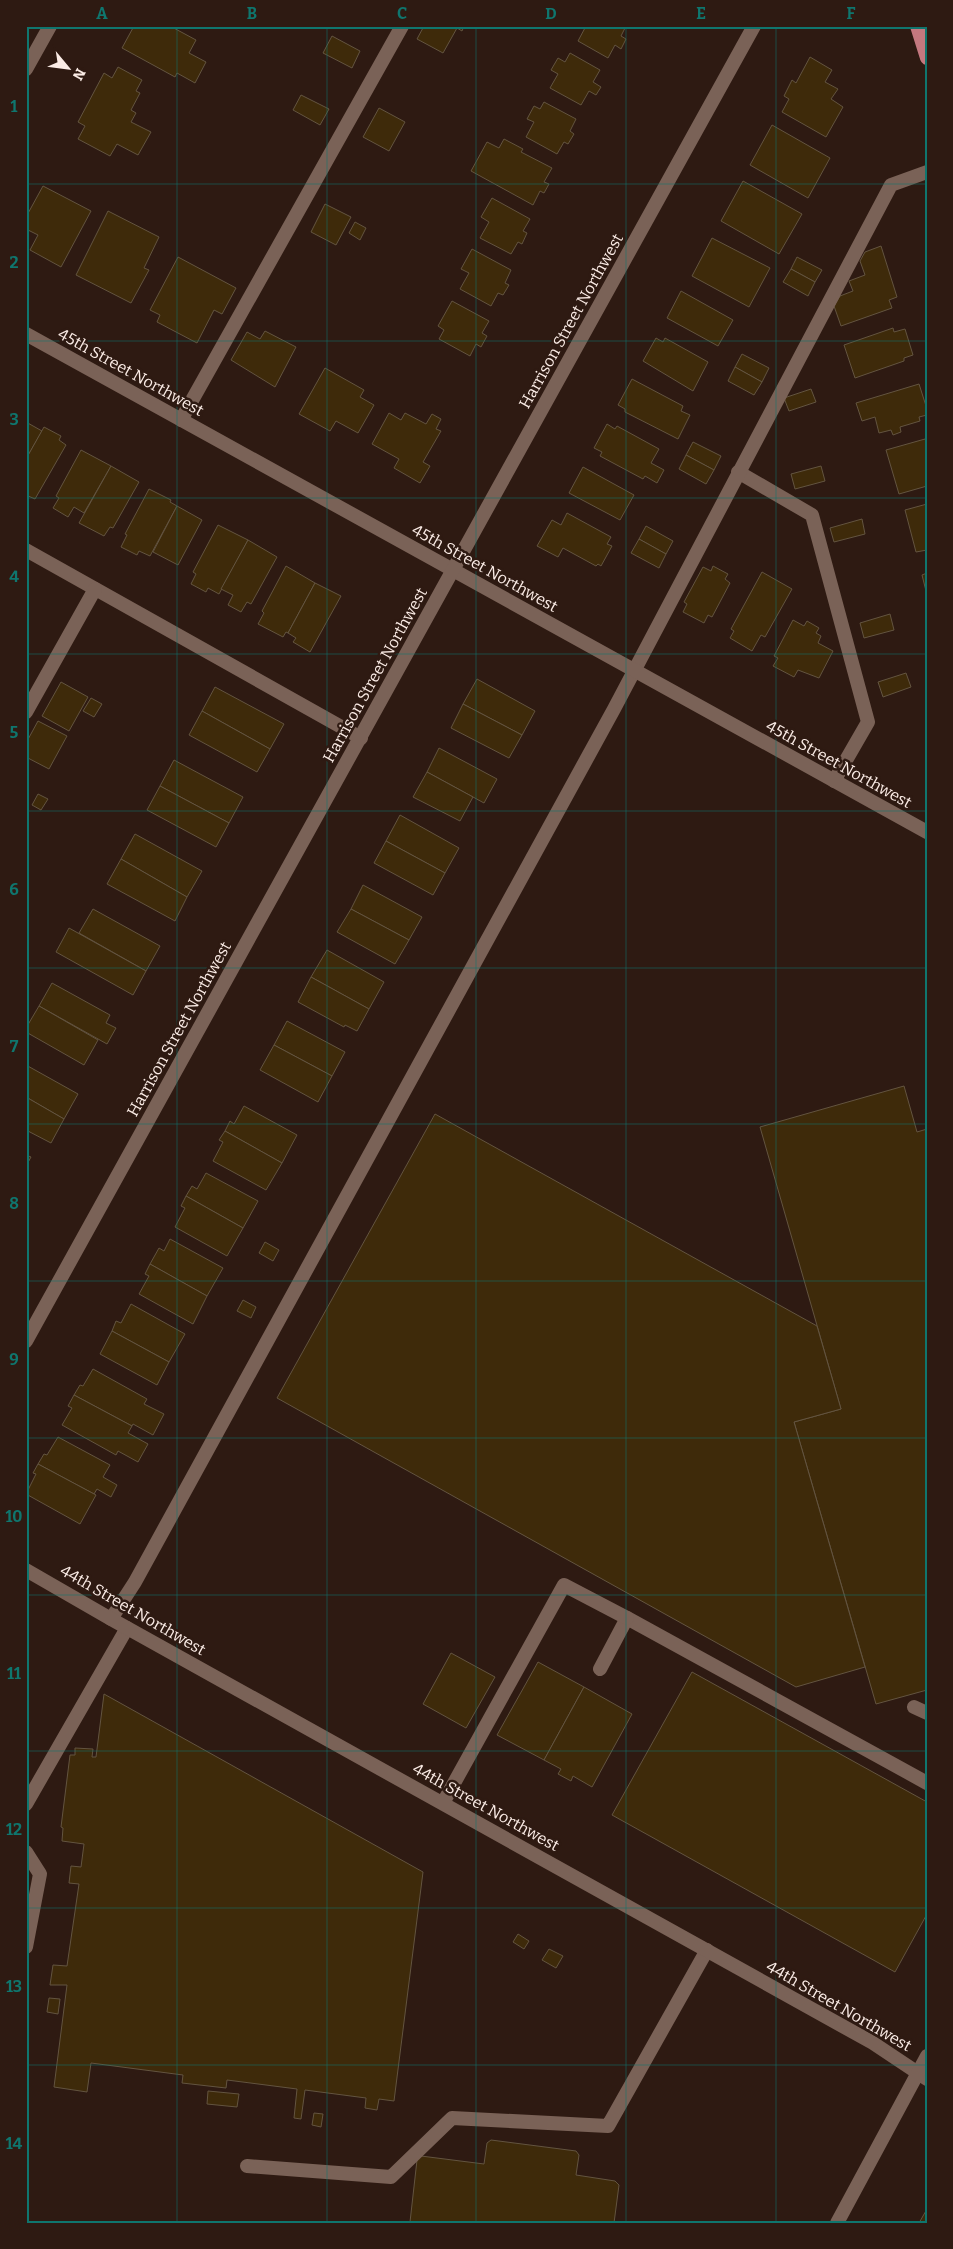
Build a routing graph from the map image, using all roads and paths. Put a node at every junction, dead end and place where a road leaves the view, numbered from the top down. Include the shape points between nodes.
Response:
1 (50, 26) edge
2 (402, 26) edge
3 (754, 26) edge
4 (917, 26) edge
5 (927, 58) edge
6 (26, 69) edge
7 (927, 172) edge
8 (26, 334) edge
9 (181, 420) junction
10 (738, 472) junction
11 (26, 550) edge
12 (454, 570) junction
13 (95, 589) junction
14 (634, 670) junction
15 (26, 712) edge
16 (361, 738) junction
17 (834, 781) junction
18 (927, 832) edge
19 (26, 1341) edge
20 (26, 1570) edge
21 (627, 1618) junction
22 (111, 1619) junction
23 (127, 1628) junction
24 (600, 1669) dead end
25 (927, 1783) edge
26 (442, 1803) junction
27 (26, 1804) edge
28 (26, 1852) edge
29 (26, 1947) edge
30 (707, 1950) junction
31 (927, 2056) edge
32 (922, 2076) edge
33 (247, 2166) dead end
34 (837, 2223) edge

1 - 6 street
2 - 9 street
3 - 12 street, Harrison Street Northwest
4 - 5 main road
7 - 10 street via 891,185
8 - 9 street, 45th Street Northwest
9 - 12 street, 45th Street Northwest
10 - 14 street
10 - 17 street via 812,515 868,722
11 - 13 street
12 - 14 street, 45th Street Northwest
12 - 16 street, Harrison Street Northwest
13 - 15 street
13 - 16 street
14 - 17 street, 45th Street Northwest
14 - 22 street via 140,1573
16 - 19 street, Harrison Street Northwest
17 - 18 street, 45th Street Northwest
20 - 22 street, 44th Street Northwest
21 - 24 street
21 - 25 street
21 - 26 street via 564,1585
22 - 23 street, 44th Street Northwest
23 - 26 street, 44th Street Northwest
23 - 27 street
26 - 30 street, 44th Street Northwest
28 - 29 street via 40,1874
30 - 32 street, 44th Street Northwest via 873,2043
30 - 33 street via 608,2126 452,2118 391,2176
31 - 32 street
32 - 34 street

